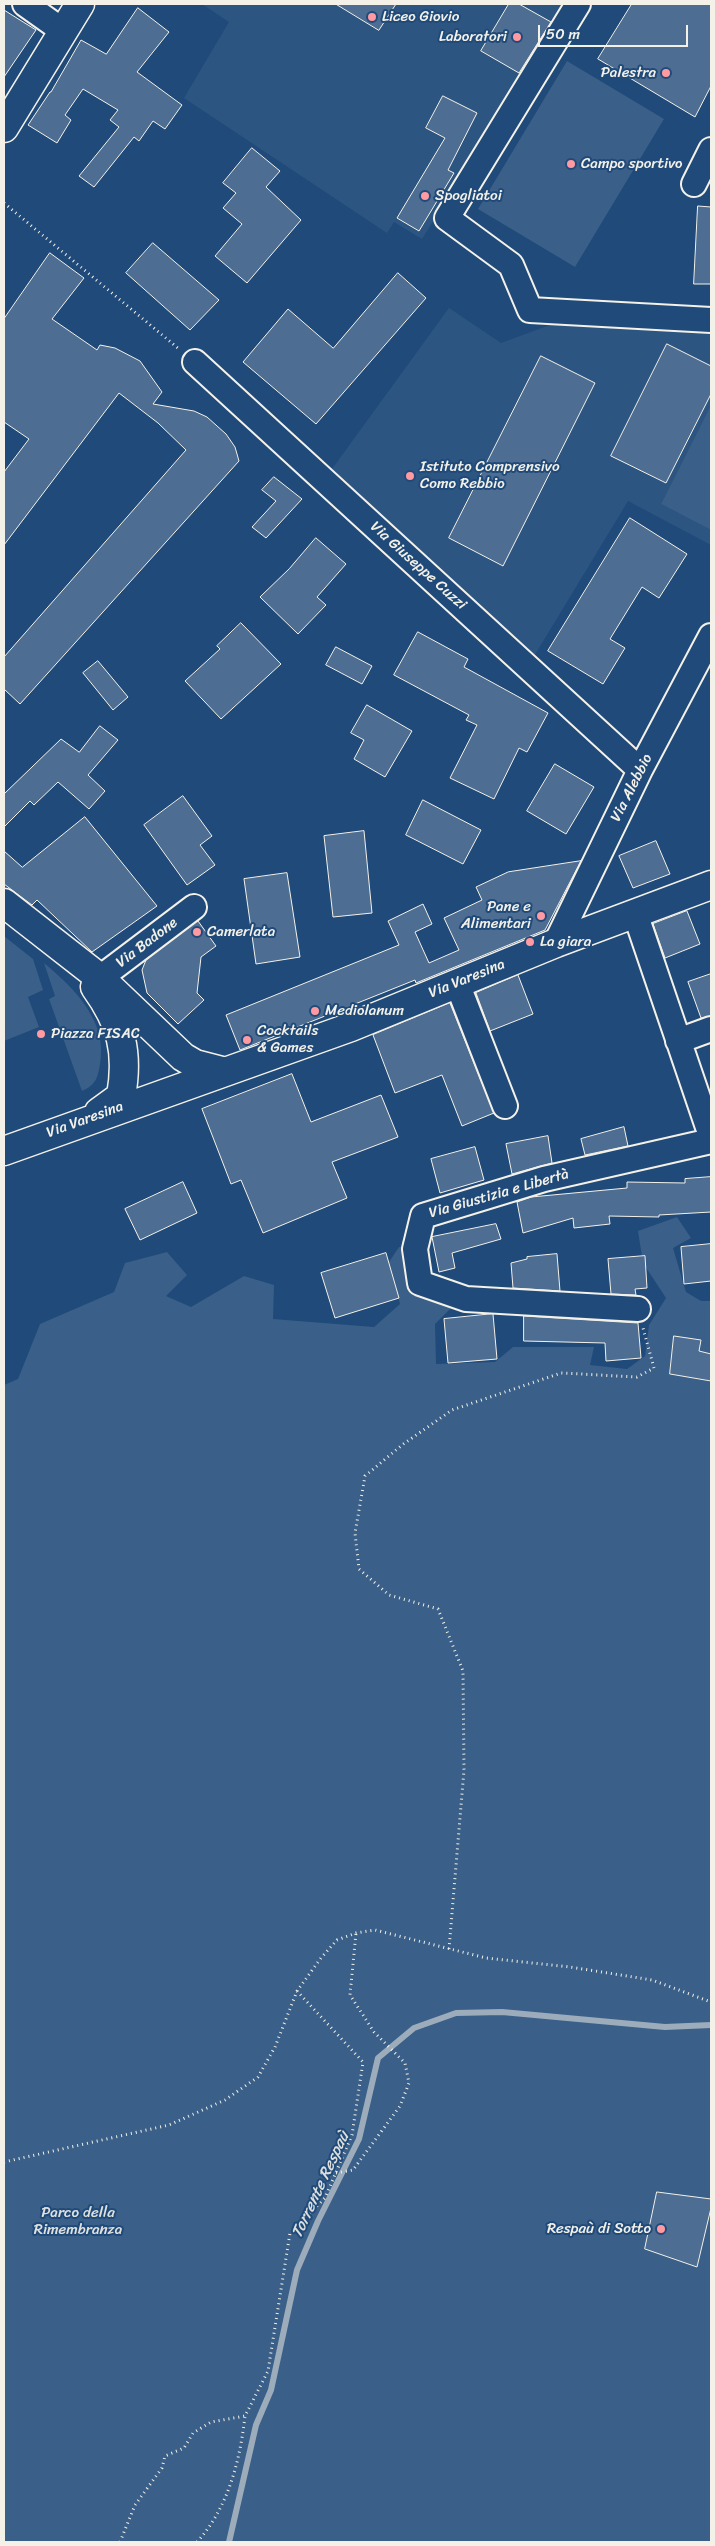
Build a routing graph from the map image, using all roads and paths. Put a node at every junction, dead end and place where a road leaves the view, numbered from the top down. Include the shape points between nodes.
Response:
1 (25, 4) edge
2 (80, 4) edge
3 (578, 4) edge
4 (63, 31) junction
5 (4, 128) edge
6 (711, 150) edge
7 (694, 184) dead end
8 (4, 203) edge
9 (711, 320) edge
10 (195, 362) joint
11 (711, 636) edge
12 (640, 770) junction
13 (711, 885) edge
14 (4, 903) edge
15 (194, 907) dead end
16 (635, 913) junction
17 (556, 943) junction
18 (74, 958) junction
19 (100, 978) junction
20 (457, 983) junction
21 (711, 1029) edge
22 (678, 1041) junction
23 (222, 1071) junction
24 (121, 1096) junction
25 (505, 1106) dead end
26 (87, 1119) junction
27 (711, 1136) edge
28 (711, 1141) edge
29 (4, 1144) edge
30 (4, 1150) edge
31 (638, 1309) joint
32 (356, 1933) junction
33 (448, 1948) junction
34 (298, 1991) junction
35 (711, 2002) edge
36 (4, 2162) edge
37 (336, 2173) junction
38 (245, 2416) junction
39 (120, 2542) edge
40 (197, 2542) edge

1 - 4 street
2 - 4 main road
3 - 9 street via 447,218 510,265 530,310
4 - 5 main road
6 - 7 street
8 - 10 path
10 - 12 street, Via Giuseppe Cuzzi
11 - 12 street, Via Alebbio
12 - 17 street, Via Alebbio
13 - 16 main road, Via Varesina
14 - 18 main road, Via Badone
15 - 19 street, Via Badone
16 - 17 main road, Via Varesina
16 - 22 street
17 - 20 main road, Via Varesina
18 - 19 main road, Via Badone
18 - 24 main road, Via Badone via 106,1004 120,1032 124,1056
19 - 23 main road, Via Badone via 183,1056 195,1064
20 - 23 main road, Via Varesina via 351,1027
20 - 25 street
21 - 22 street
22 - 27 street
23 - 24 street, Via Varesina via 183,1074
23 - 26 main road, Via Varesina
24 - 26 main road
24 - 29 street, Via Varesina
26 - 30 main road, Via Varesina
28 - 31 street, Via Giustizia e Libertà via 544,1179 422,1216 415,1249 420,1284 466,1299
31 - 33 path via 654,1368 637,1377 561,1373 460,1406 402,1445 365,1476 355,1534 358,1569 389,1595 438,1609 463,1671 464,1770
32 - 33 path via 375,1930
32 - 34 path via 337,1940
32 - 37 path via 350,1994 374,2032 404,2063 409,2083 400,2106 353,2170
33 - 35 path via 486,1958 652,1980
34 - 36 path via 275,2047 258,2077 225,2100 169,2124
34 - 37 path via 363,2062 352,2135
37 - 38 path via 325,2198 290,2233 268,2371
38 - 39 path via 211,2422 193,2433 184,2448 166,2456 162,2468 135,2505
38 - 40 path via 239,2459 231,2483 214,2519

